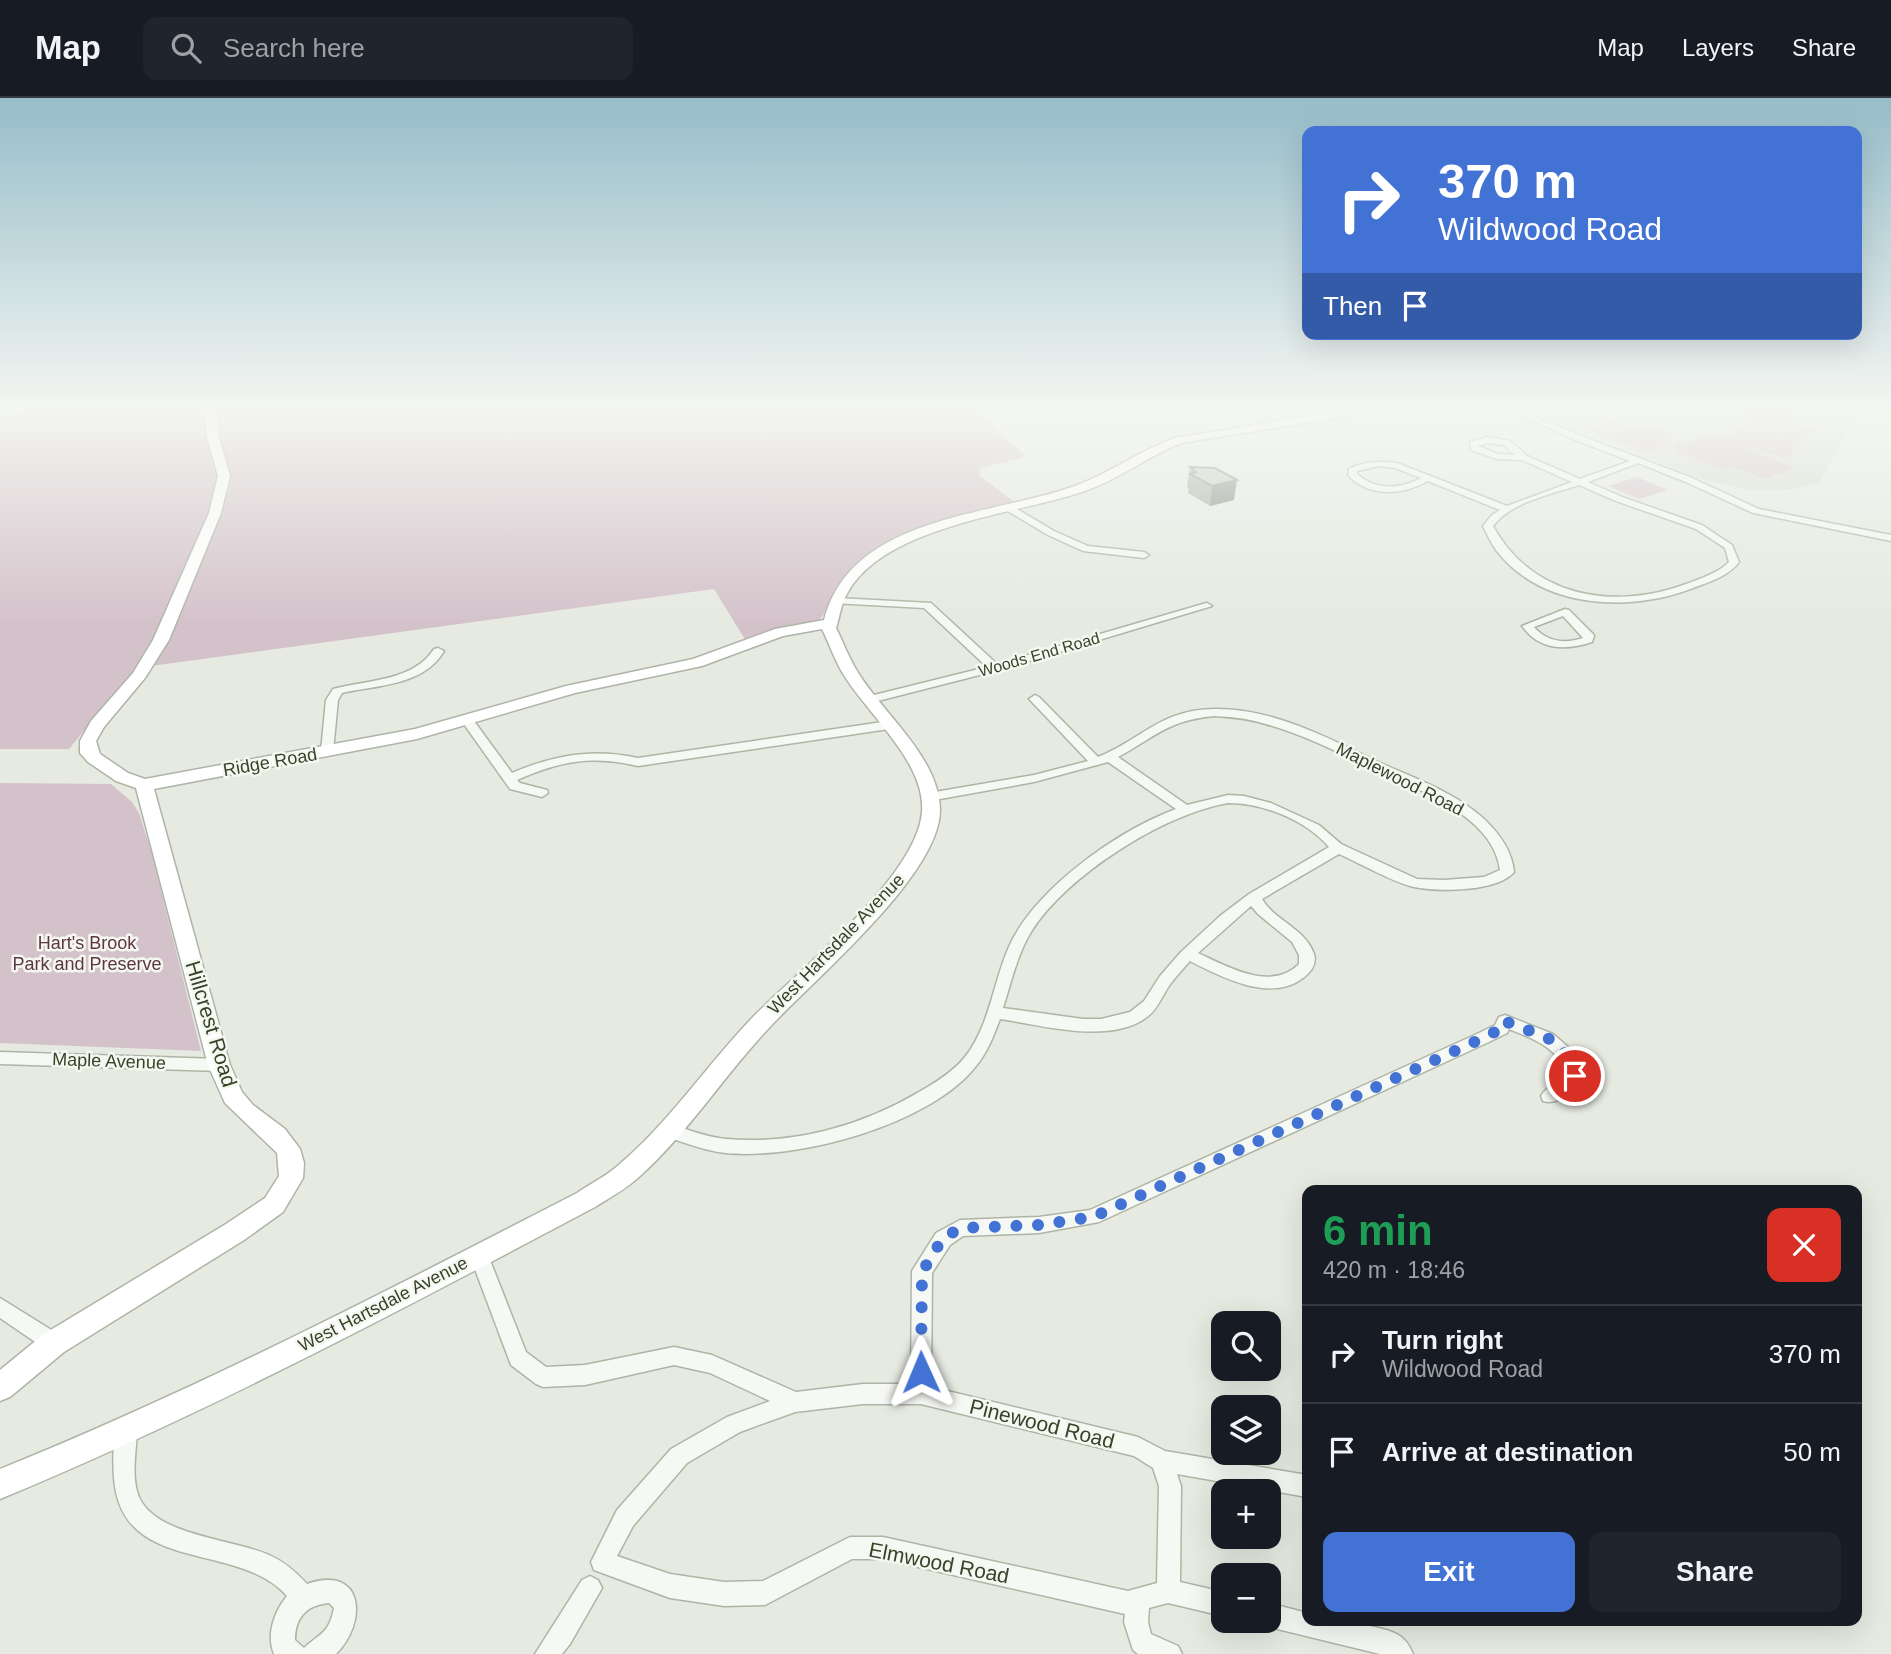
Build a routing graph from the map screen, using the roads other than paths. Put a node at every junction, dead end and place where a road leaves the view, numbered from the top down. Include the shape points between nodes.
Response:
1 (224, 479) edge
2 (1107, 479) edge
3 (1356, 479) edge
4 (1427, 479) edge
5 (1430, 479) edge
6 (1570, 479) edge
7 (1593, 479) edge
8 (1685, 479) edge
9 (1580, 483) junction
10 (1009, 508) junction
11 (1506, 509) junction
12 (1891, 538) edge
13 (1144, 555) dead end
14 (1573, 594) junction
15 (837, 601) junction
16 (1207, 606) dead end
17 (1565, 612) junction
18 (830, 623) junction
19 (438, 651) dead end
20 (995, 668) junction
21 (870, 699) junction
22 (1035, 699) dead end
23 (467, 720) junction
24 (889, 725) junction
25 (327, 751) junction
26 (1110, 757) junction
27 (1096, 762) junction
28 (510, 778) junction
29 (144, 785) junction
30 (542, 793) dead end
31 (929, 797) junction
32 (1184, 809) junction
33 (1336, 847) junction
34 (1254, 897) junction
35 (1188, 954) junction
36 (994, 1012) junction
37 (0, 1058) edge
38 (219, 1065) junction
39 (1549, 1096) dead end
40 (670, 1130) junction
41 (479, 1256) junction
42 (0, 1307) edge
43 (54, 1343) junction
44 (0, 1388) edge
45 (921, 1394) junction
46 (794, 1402) junction
47 (126, 1432) junction
48 (1162, 1461) junction
49 (0, 1485) edge
50 (1302, 1485) edge
51 (625, 1518) joint
52 (590, 1588) dead end
53 (1168, 1591) junction
54 (303, 1597) junction
55 (1138, 1600) junction
56 (1211, 1601) edge
57 (1281, 1618) edge
58 (1302, 1623) edge
59 (1314, 1626) edge
60 (294, 1654) edge
61 (313, 1654) edge
62 (547, 1654) edge
63 (1170, 1654) edge
64 (1401, 1654) edge

1 - 29 street via 215,513 161,640 88,741 89,753 102,765
2 - 10 street
3 - 4 street via 1383,489 1410,487
5 - 11 street
6 - 9 street
7 - 9 street
8 - 12 street via 1765,514
9 - 11 street
9 - 14 street via 1699,527 1729,547 1734,562 1720,573 1656,597 1614,599
10 - 13 street via 1086,549
10 - 15 street via 938,526 895,543 860,570
11 - 14 street via 1490,520 1492,538 1525,574
14 - 17 street
15 - 18 street
15 - 20 street via 927,605
16 - 20 street, Woods End Road
17 - 17 street via 1588,639 1559,645 1537,637 1527,626
18 - 21 street, West Hartsdale Avenue via 838,651
18 - 23 street, Ridge Road via 780,632 697,663 572,689
19 - 25 street via 422,671 337,691
20 - 21 street, Woods End Road
21 - 24 street, West Hartsdale Avenue
22 - 27 street
23 - 25 street, Ridge Road
23 - 28 street
24 - 28 street via 638,762 610,754 575,756
24 - 31 street, West Hartsdale Avenue via 920,767
25 - 29 street, Ridge Road
26 - 27 street, Maplewood Road
26 - 32 street
26 - 33 street, Maplewood Road via 1155,726 1190,715 1225,714 1289,728 1459,806 1485,827 1507,862 1507,872 1484,882 1415,883
27 - 31 street, Maplewood Road
28 - 30 street via 514,786
29 - 38 street, Hillcrest Road
31 - 40 street, West Hartsdale Avenue via 931,812 923,843 909,866 880,903 758,1025
32 - 33 street, Maplewood Road via 1226,799 1251,800 1305,821
32 - 36 street, Maplewood Road via 1130,839 1064,887 1031,920 1003,978
33 - 34 street
34 - 35 street
34 - 35 street via 1263,911 1293,933 1307,956 1306,968 1297,975 1256,982
35 - 36 street via 1138,1016 1087,1026
36 - 40 street, Maplewood Road via 961,1073 891,1116 800,1144 751,1148 724,1146
37 - 38 street, Maple Avenue
38 - 43 street, Hillcrest Road via 233,1097 288,1149 291,1178 274,1205 235,1233
39 - 45 street via 1575,1076 1570,1058 1548,1038 1504,1021 1501,1029 1485,1037 1093,1217 961,1228 943,1238 922,1272
40 - 41 street, West Hartsdale Avenue via 628,1172 586,1200
41 - 46 street via 517,1358 543,1377 585,1375 674,1356 712,1364
41 - 47 street, West Hartsdale Avenue
42 - 43 street
43 - 44 street, Hillcrest Road
45 - 46 street, Pinewood Road via 863,1394
45 - 48 street, Pinewood Road via 1139,1447
46 - 51 street, Pinewood Road via 734,1424 680,1456
47 - 49 street, West Hartsdale Avenue
47 - 54 street via 125,1479 137,1518 153,1529 262,1562 295,1584
48 - 50 street, Pinewood Road
48 - 53 street via 1170,1486
51 - 55 street, Elmwood Road via 602,1562 670,1586 724,1594 765,1593 850,1548 883,1548 1128,1603
52 - 62 street
53 - 55 street, Elmwood Road
53 - 56 street
54 - 60 street via 289,1611 282,1628 283,1646
54 - 61 street via 334,1591 346,1604 343,1626 334,1641
55 - 63 street via 1136,1622 1141,1642
57 - 58 street
59 - 64 street via 1392,1645

